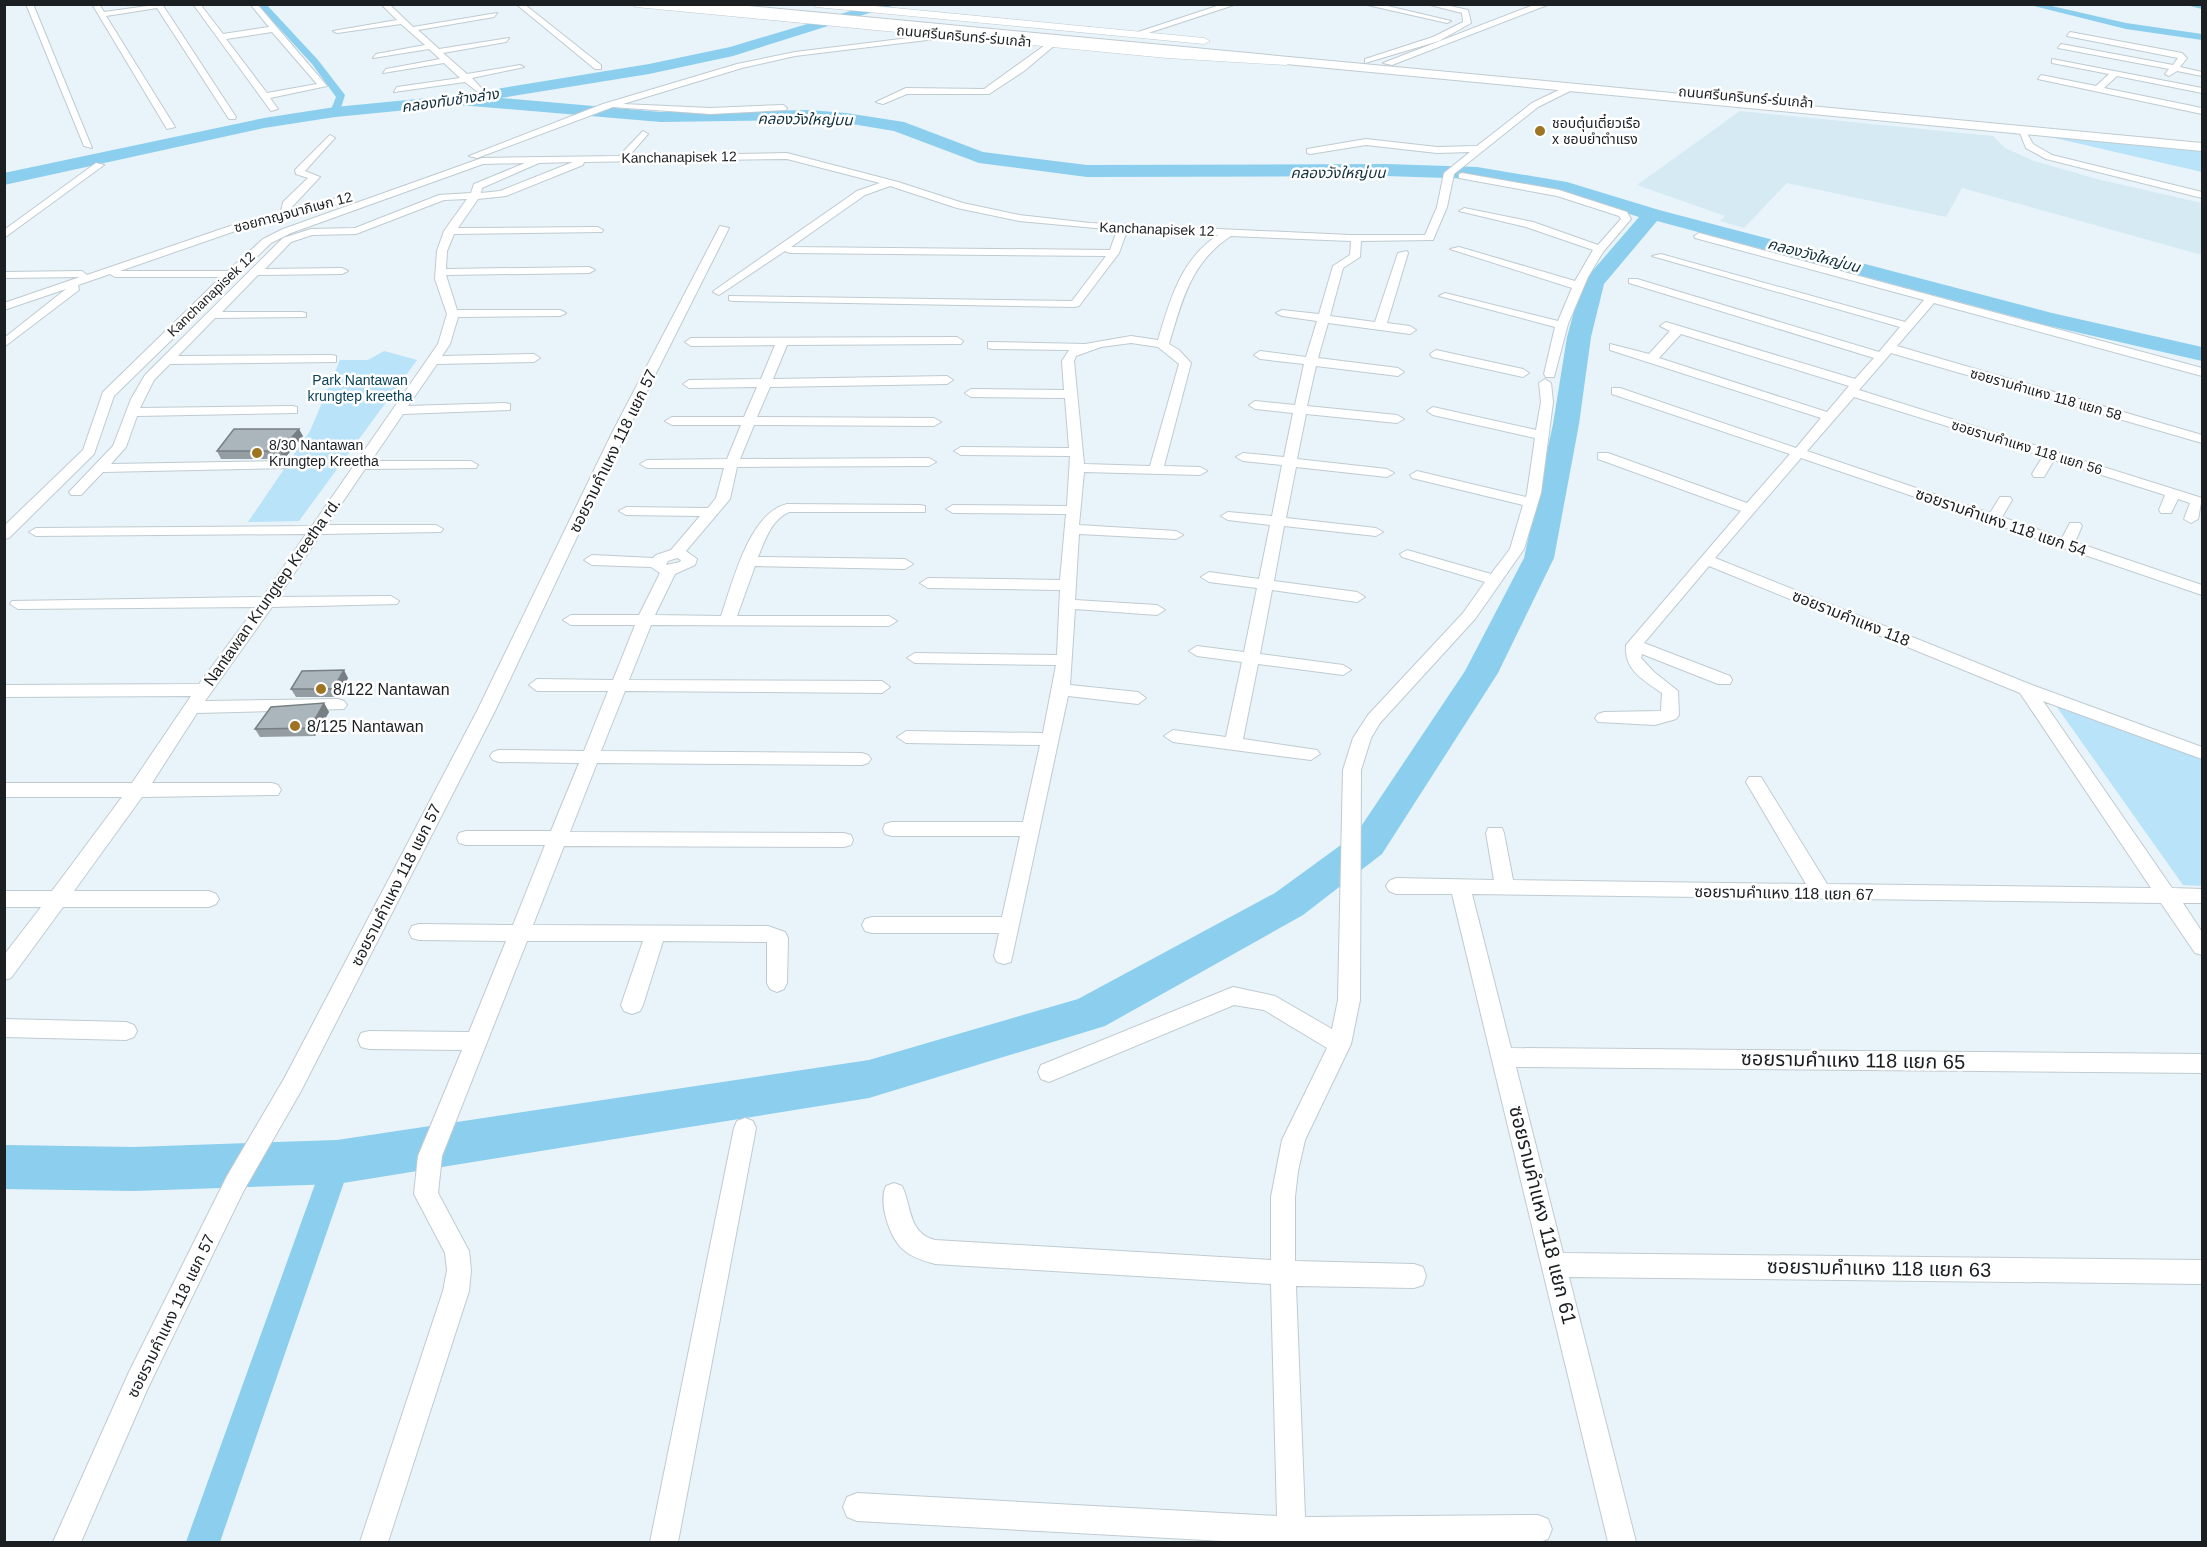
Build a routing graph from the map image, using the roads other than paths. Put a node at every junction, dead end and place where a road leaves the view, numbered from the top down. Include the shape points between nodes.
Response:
1 (29, 4) edge
2 (95, 4) edge
3 (196, 4) edge
4 (252, 4) edge
5 (384, 4) edge
6 (519, 4) edge
7 (636, 4) edge
8 (685, 4) edge
9 (762, 4) edge
10 (816, 4) edge
11 (1226, 4) edge
12 (1366, 4) edge
13 (1429, 4) edge
14 (1546, 4) edge
15 (159, 5) edge
16 (101, 15) junction
17 (494, 15) dead end
18 (403, 21) junction
19 (1466, 24) junction
20 (274, 29) junction
21 (413, 29) junction
22 (337, 31) dead end
23 (1136, 34) junction
24 (2070, 34) dead end
25 (949, 35) junction
26 (221, 37) junction
27 (506, 40) dead end
28 (1051, 45) junction
29 (2061, 46) dead end
30 (435, 49) junction
31 (376, 56) dead end
32 (1292, 58) junction
33 (447, 60) junction
34 (1368, 61) junction
35 (2055, 61) dead end
36 (1388, 63) junction
37 (520, 67) dead end
38 (598, 68) dead end
39 (2175, 68) junction
40 (386, 71) dead end
41 (2115, 73) junction
42 (2202, 74) edge
43 (2041, 77) dead end
44 (467, 78) junction
45 (2161, 82) junction
46 (1569, 88) junction
47 (2098, 89) junction
48 (397, 90) dead end
49 (479, 90) dead end
50 (2202, 90) edge
51 (264, 96) junction
52 (880, 102) dead end
53 (609, 105) junction
54 (783, 108) dead end
55 (274, 109) dead end
56 (2202, 111) edge
57 (232, 117) dead end
58 (170, 128) dead end
59 (2021, 130) junction
60 (643, 134) dead end
61 (330, 138) dead end
62 (2202, 139) edge
63 (89, 146) dead end
64 (2202, 147) edge
65 (1479, 149) junction
66 (1310, 151) dead end
67 (622, 158) junction
68 (542, 159) junction
69 (590, 159) junction
70 (99, 165) dead end
71 (1462, 176) dead end
72 (889, 183) junction
73 (2202, 195) edge
74 (475, 196) junction
75 (1464, 210) dead end
76 (287, 215) junction
77 (1123, 227) junction
78 (724, 228) dead end
79 (449, 231) junction
80 (598, 231) dead end
81 (1231, 231) junction
82 (4, 235) edge
83 (1699, 236) dead end
84 (1336, 237) junction
85 (1356, 238) junction
86 (1455, 249) dead end
87 (1600, 249) junction
88 (789, 250) dead end
89 (1114, 253) junction
90 (1403, 253) dead end
91 (1657, 256) dead end
92 (1333, 259) junction
93 (589, 270) dead end
94 (342, 271) dead end
95 (255, 272) junction
96 (441, 272) junction
97 (90, 274) dead end
98 (111, 274) dead end
99 (231, 274) junction
100 (4, 275) edge
101 (1633, 281) dead end
102 (79, 285) dead end
103 (1578, 286) junction
104 (718, 292) dead end
105 (1445, 296) dead end
106 (733, 298) dead end
107 (1931, 298) junction
108 (4, 307) edge
109 (1848, 309) junction
110 (560, 313) dead end
111 (1282, 313) dead end
112 (453, 314) junction
113 (211, 315) junction
114 (302, 315) dead end
115 (1323, 319) junction
116 (1837, 322) dead end
117 (1380, 326) junction
118 (1564, 326) junction
119 (1666, 326) dead end
120 (1908, 326) junction
121 (1410, 330) dead end
122 (1679, 330) junction
123 (957, 341) dead end
124 (691, 342) dead end
125 (4, 344) edge
126 (783, 344) junction
127 (992, 345) dead end
128 (1163, 345) junction
129 (1614, 346) dead end
130 (1083, 347) junction
131 (1885, 352) junction
132 (1436, 354) dead end
133 (1260, 355) dead end
134 (534, 358) dead end
135 (1651, 358) junction
136 (332, 359) dead end
137 (165, 360) junction
138 (433, 360) junction
139 (1311, 361) junction
140 (1398, 372) dead end
141 (2202, 372) edge
142 (1548, 379) junction
143 (948, 380) dead end
144 (764, 383) junction
145 (689, 384) dead end
146 (1855, 388) junction
147 (1616, 391) dead end
148 (971, 393) dead end
149 (1071, 394) junction
150 (1255, 405) dead end
151 (505, 406) dead end
152 (292, 410) dead end
153 (398, 410) junction
154 (1300, 410) junction
155 (1433, 411) dead end
156 (133, 412) junction
157 (1928, 416) junction
158 (1830, 417) junction
159 (1397, 419) dead end
160 (672, 421) dead end
161 (749, 421) junction
162 (934, 422) dead end
163 (1918, 430) dead end
164 (1541, 435) junction
165 (2202, 439) edge
166 (962, 451) dead end
167 (1800, 454) junction
168 (2051, 454) junction
169 (1603, 456) dead end
170 (1243, 457) dead end
171 (1077, 460) junction
172 (929, 462) dead end
173 (1289, 462) junction
174 (648, 464) dead end
175 (283, 465) dead end
176 (359, 465) junction
177 (471, 465) dead end
178 (731, 465) junction
179 (99, 468) junction
180 (1156, 470) junction
181 (1200, 471) dead end
182 (1386, 473) dead end
183 (2039, 474) dead end
184 (1417, 475) dead end
185 (76, 492) dead end
186 (2173, 493) junction
187 (2005, 500) dead end
188 (2200, 501) edge
189 (1531, 503) junction
190 (920, 509) dead end
191 (953, 509) dead end
192 (1750, 509) junction
193 (1074, 510) junction
194 (2166, 510) dead end
195 (626, 511) dead end
196 (712, 512) junction
197 (1228, 516) dead end
198 (1994, 519) junction
199 (2191, 519) dead end
200 (1278, 521) junction
201 (2075, 526) dead end
202 (316, 528) junction
203 (436, 529) dead end
204 (1072, 529) junction
205 (36, 532) dead end
206 (1376, 532) dead end
207 (4, 535) edge
208 (1176, 535) dead end
209 (2067, 544) junction
210 (1407, 554) dead end
211 (592, 560) dead end
212 (1706, 560) junction
213 (750, 561) junction
214 (904, 564) dead end
215 (663, 567) junction
216 (1209, 577) dead end
217 (1494, 580) junction
218 (928, 583) dead end
219 (1068, 585) junction
220 (1265, 585) junction
221 (2202, 590) edge
222 (1357, 597) dead end
223 (268, 601) junction
224 (391, 601) dead end
225 (18, 604) dead end
226 (1067, 604) junction
227 (1157, 610) dead end
228 (571, 620) dead end
229 (645, 620) junction
230 (890, 621) dead end
231 (727, 622) junction
232 (1634, 645) junction
233 (1197, 651) dead end
234 (915, 658) dead end
235 (1251, 658) junction
236 (1065, 660) junction
237 (1343, 670) dead end
238 (1724, 680) dead end
239 (537, 685) dead end
240 (619, 685) junction
241 (882, 687) dead end
242 (2026, 688) junction
243 (204, 690) junction
244 (1061, 690) junction
245 (4, 691) edge
246 (1138, 698) dead end
247 (339, 705) dead end
248 (192, 707) junction
249 (1604, 718) dead end
250 (1173, 736) dead end
251 (906, 737) dead end
252 (1051, 739) junction
253 (1234, 742) junction
254 (2202, 753) edge
255 (1311, 754) dead end
256 (500, 756) dead end
257 (590, 757) junction
258 (862, 759) dead end
259 (1755, 782) dead end
260 (4, 790) edge
261 (136, 790) junction
262 (272, 790) dead end
263 (892, 829) dead end
264 (1031, 829) junction
265 (1495, 833) dead end
266 (466, 838) dead end
267 (556, 840) junction
268 (844, 840) dead end
269 (1396, 886) dead end
270 (1461, 888) junction
271 (1505, 889) junction
272 (1822, 893) junction
273 (2202, 896) edge
274 (2171, 897) junction
275 (4, 899) edge
276 (57, 899) junction
277 (209, 899) dead end
278 (872, 925) dead end
279 (1011, 925) junction
280 (419, 932) dead end
281 (519, 933) junction
282 (656, 933) junction
283 (2202, 947) edge
284 (1004, 956) dead end
285 (4, 972) edge
286 (777, 983) dead end
287 (632, 1005) dead end
288 (4, 1028) edge
289 (126, 1031) dead end
290 (369, 1040) dead end
291 (475, 1041) junction
292 (1340, 1044) junction
293 (1503, 1057) junction
294 (2202, 1064) edge
295 (1049, 1072) dead end
296 (745, 1128) dead end
297 (894, 1194) dead end
298 (1556, 1265) junction
299 (2202, 1272) edge
300 (1283, 1273) junction
301 (1414, 1276) dead end
302 (857, 1507) dead end
303 (1538, 1529) dead end
304 (1292, 1537) edge
305 (67, 1542) edge
306 (374, 1542) edge
307 (664, 1542) edge
308 (1622, 1542) edge

1 - 63 street
2 - 16 street
3 - 26 street
4 - 20 street
5 - 18 street
6 - 38 street
7 - 25 main road, ถนนศรีนครินทร์-ร่มเกล้า
8 - 32 main road, ถนนศรีนครินทร์-ร่มเกล้า
9 - 32 main road, ถนนศรีนครินทร์-ร่มเกล้า
10 - 23 main road, ถนนศรีนครินทร์-ร่มเกล้า
11 - 23 street via 1230,5
12 - 19 street
13 - 19 street via 1468,10
14 - 36 street
15 - 16 street
15 - 57 street
16 - 58 street
17 - 21 street
18 - 21 street
18 - 22 street
19 - 34 street via 1436,39
20 - 26 street
20 - 51 street via 323,86
21 - 30 street
23 - 32 main road, ถนนศรีนครินทร์-ร่มเกล้า
24 - 39 street via 2183,57
25 - 28 main road, ถนนศรีนครินทร์-ร่มเกล้า
25 - 53 street, ซอยกาญจนาภิเษก 12 via 782,56
26 - 51 street
27 - 30 street
28 - 32 main road, ถนนศรีนครินทร์-ร่มเกล้า
28 - 52 street via 986,92 906,91
29 - 39 street
30 - 31 street
30 - 33 street
32 - 34 main road, ถนนศรีนครินทร์-ร่มเกล้า
32 - 46 main road, ถนนศรีนครินทร์-ร่มเกล้า
33 - 40 street
33 - 44 street
34 - 36 main road, ถนนศรีนครินทร์-ร่มเกล้า
35 - 41 street
36 - 62 main road, ถนนศรีนครินทร์-ร่มเกล้า
37 - 44 street
39 - 42 street
39 - 45 street
41 - 45 street
41 - 47 street
43 - 47 street
44 - 48 street
44 - 49 street
45 - 50 street
46 - 59 main road, ถนนศรีนครินทร์-ร่มเกล้า
46 - 65 street via 1535,105
47 - 56 street
51 - 55 street
53 - 54 street via 710,111
53 - 76 street, ซอยกาญจนาภิเษก 12 via 489,151
59 - 64 main road, ถนนศรีนครินทร์-ร่มเกล้า
59 - 73 street via 2029,146 2049,158
60 - 67 street
61 - 76 street via 300,170 315,177 287,204
65 - 66 street via 1437,150 1366,142
65 - 85 street, Kanchanapisek 12 via 1449,174 1442,207 1429,238
67 - 69 street, Kanchanapisek 12
67 - 72 street, Kanchanapisek 12 via 787,156
68 - 69 street, Kanchanapisek 12
68 - 74 street via 477,186
68 - 99 street, Kanchanapisek 12 via 482,161 309,223 267,242
69 - 74 street via 502,194
70 - 82 street
71 - 87 street via 1559,193 1623,214 1626,221
72 - 77 street, Kanchanapisek 12 via 962,206 1019,218
72 - 104 street via 861,193
74 - 79 street
74 - 95 street via 443,197 356,231 310,232 287,240
75 - 87 street via 1529,224
76 - 108 street, ซอยกาญจนาภิเษก 12 via 240,226
77 - 81 street, Kanchanapisek 12
77 - 89 street
78 - 305 street, ซอยรามคำแหง 118 แยก 57 via 620,430 486,711 293,1084 235,1184 138,1381
79 - 80 street
79 - 96 street via 439,257
81 - 84 street, Kanchanapisek 12
81 - 128 street via 1210,243 1182,282
83 - 107 street
84 - 85 street, Kanchanapisek 12
84 - 92 street
85 - 92 street via 1355,257
86 - 103 street
87 - 103 street
88 - 89 street
89 - 106 street via 1075,304
90 - 117 street
91 - 109 street
92 - 115 street
93 - 96 street
94 - 95 street
95 - 113 street
96 - 112 street via 444,296
97 - 100 street
98 - 99 street
99 - 207 street, Kanchanapisek 12 via 108,395 89,451
101 - 131 street, ซอยรามคำแหง 118 แยก 58
102 - 125 street
103 - 118 street
105 - 118 street
107 - 120 street
107 - 141 street
109 - 116 street
109 - 120 street
110 - 112 street
111 - 115 street
112 - 138 street, Nantawan Krungtep Kreetha rd. via 444,344
113 - 114 street
113 - 137 street
115 - 117 street
115 - 139 street
117 - 121 street
118 - 142 street
119 - 122 street, ซอยรามคำแหง 118 แยก 56
120 - 131 street
122 - 135 street
122 - 146 street, ซอยรามคำแหง 118 แยก 56
123 - 126 street
124 - 126 street
126 - 144 street
127 - 130 street
128 - 130 street via 1116,340
128 - 180 street via 1174,350 1185,363
129 - 135 street
130 - 149 street via 1071,354 1068,361
131 - 146 street
131 - 165 street, ซอยรามคำแหง 118 แยก 58
132 - 142 street via 1523,373 1524,379 1533,383
133 - 139 street
134 - 138 street
135 - 158 street
136 - 137 street
137 - 156 street via 149,378
138 - 153 street, Nantawan Krungtep Kreetha rd.
139 - 140 street
139 - 154 street
142 - 164 street
143 - 144 street
144 - 145 street
144 - 161 street
146 - 157 street, ซอยรามคำแหง 118 แยก 56
146 - 158 street
147 - 167 street, ซอยรามคำแหง 118 แยก 54
148 - 149 street
149 - 171 street
150 - 154 street
151 - 153 street
152 - 156 street
153 - 176 street, Nantawan Krungtep Kreetha rd.
154 - 159 street
154 - 173 street
155 - 164 street
156 - 179 street via 119,447
157 - 163 street
157 - 168 street, ซอยรามคำแหง 118 แยก 56
158 - 167 street
160 - 161 street
161 - 162 street
161 - 178 street
164 - 189 street
166 - 171 street
167 - 192 street
167 - 198 street, ซอยรามคำแหง 118 แยก 54
168 - 183 street
168 - 186 street, ซอยรามคำแหง 118 แยก 56
169 - 192 street
170 - 173 street
171 - 180 street
171 - 193 street
172 - 178 street
173 - 182 street
173 - 200 street
174 - 178 street
175 - 179 street
176 - 177 street
176 - 202 street, Nantawan Krungtep Kreetha rd.
178 - 196 street via 723,500
179 - 185 street
180 - 181 street
184 - 189 street
186 - 188 street, ซอยรามคำแหง 118 แยก 56
186 - 194 street
187 - 198 street
188 - 199 street
189 - 217 street via 1516,549
190 - 213 street via 787,508 771,516
191 - 193 street
192 - 212 street
193 - 204 street
195 - 196 street
196 - 215 street via 676,553 668,554
197 - 200 street
198 - 209 street, ซอยรามคำแหง 118 แยก 54
200 - 206 street
200 - 220 street
201 - 209 street
202 - 203 street
202 - 205 street
202 - 223 street, Nantawan Krungtep Kreetha rd.
204 - 208 street
204 - 219 street
209 - 221 street, ซอยรามคำแหง 118 แยก 54
210 - 217 street
211 - 215 street
212 - 232 street
212 - 242 street, ซอยรามคำแหง 118
213 - 214 street
213 - 231 street
215 - 229 street
216 - 220 street
217 - 292 street via 1469,616 1374,719 1362,738 1352,770 1349,1000
218 - 219 street
219 - 226 street
220 - 222 street
220 - 235 street
223 - 224 street
223 - 225 street
223 - 243 street, Nantawan Krungtep Kreetha rd.
226 - 227 street
226 - 236 street
228 - 229 street
229 - 231 street
229 - 240 street
230 - 231 street
232 - 238 street
232 - 249 street via 1634,659 1648,676 1670,691 1670,715 1655,719
233 - 235 street
234 - 236 street
235 - 237 street
235 - 253 street
236 - 244 street
239 - 240 street
240 - 241 street
240 - 257 street
242 - 254 street, ซอยรามคำแหง 118
242 - 274 street
243 - 245 street
243 - 248 street, Nantawan Krungtep Kreetha rd.
244 - 246 street
244 - 252 street
247 - 248 street
248 - 261 street, Nantawan Krungtep Kreetha rd.
250 - 253 street
251 - 252 street
252 - 264 street
253 - 255 street
256 - 257 street
257 - 258 street
257 - 267 street
259 - 272 street
260 - 261 street
261 - 262 street
261 - 276 street, Nantawan Krungtep Kreetha rd.
263 - 264 street
264 - 279 street
265 - 271 street
266 - 267 street
267 - 268 street
267 - 281 street
269 - 270 street, ซอยรามคำแหง 118 แยก 67
270 - 271 street, ซอยรามคำแหง 118 แยก 67
270 - 293 street, ซอยรามคำแหง 118 แยก 61
271 - 272 street, ซอยรามคำแหง 118 แยก 67
272 - 274 street, ซอยรามคำแหง 118 แยก 67
273 - 274 street, ซอยรามคำแหง 118 แยก 67
274 - 283 street
275 - 276 street
276 - 277 street
276 - 285 street, Nantawan Krungtep Kreetha rd.
278 - 279 street
279 - 284 street
280 - 281 street
281 - 282 street
281 - 291 street
282 - 286 street via 778,938
282 - 287 street
288 - 289 street
290 - 291 street
291 - 306 street via 430,1156 426,1194 457,1251 456,1291
292 - 295 street via 1268,1002 1233,996
292 - 300 street via 1294,1140 1288,1161 1283,1197
293 - 294 street, ซอยรามคำแหง 118 แยก 65
293 - 298 street, ซอยรามคำแหง 118 แยก 61
296 - 307 street
297 - 300 street via 905,1234 918,1249
298 - 299 street, ซอยรามคำแหง 118 แยก 63
298 - 308 street, ซอยรามคำแหง 118 แยก 61
300 - 301 street
300 - 304 street
302 - 304 street
303 - 304 street

